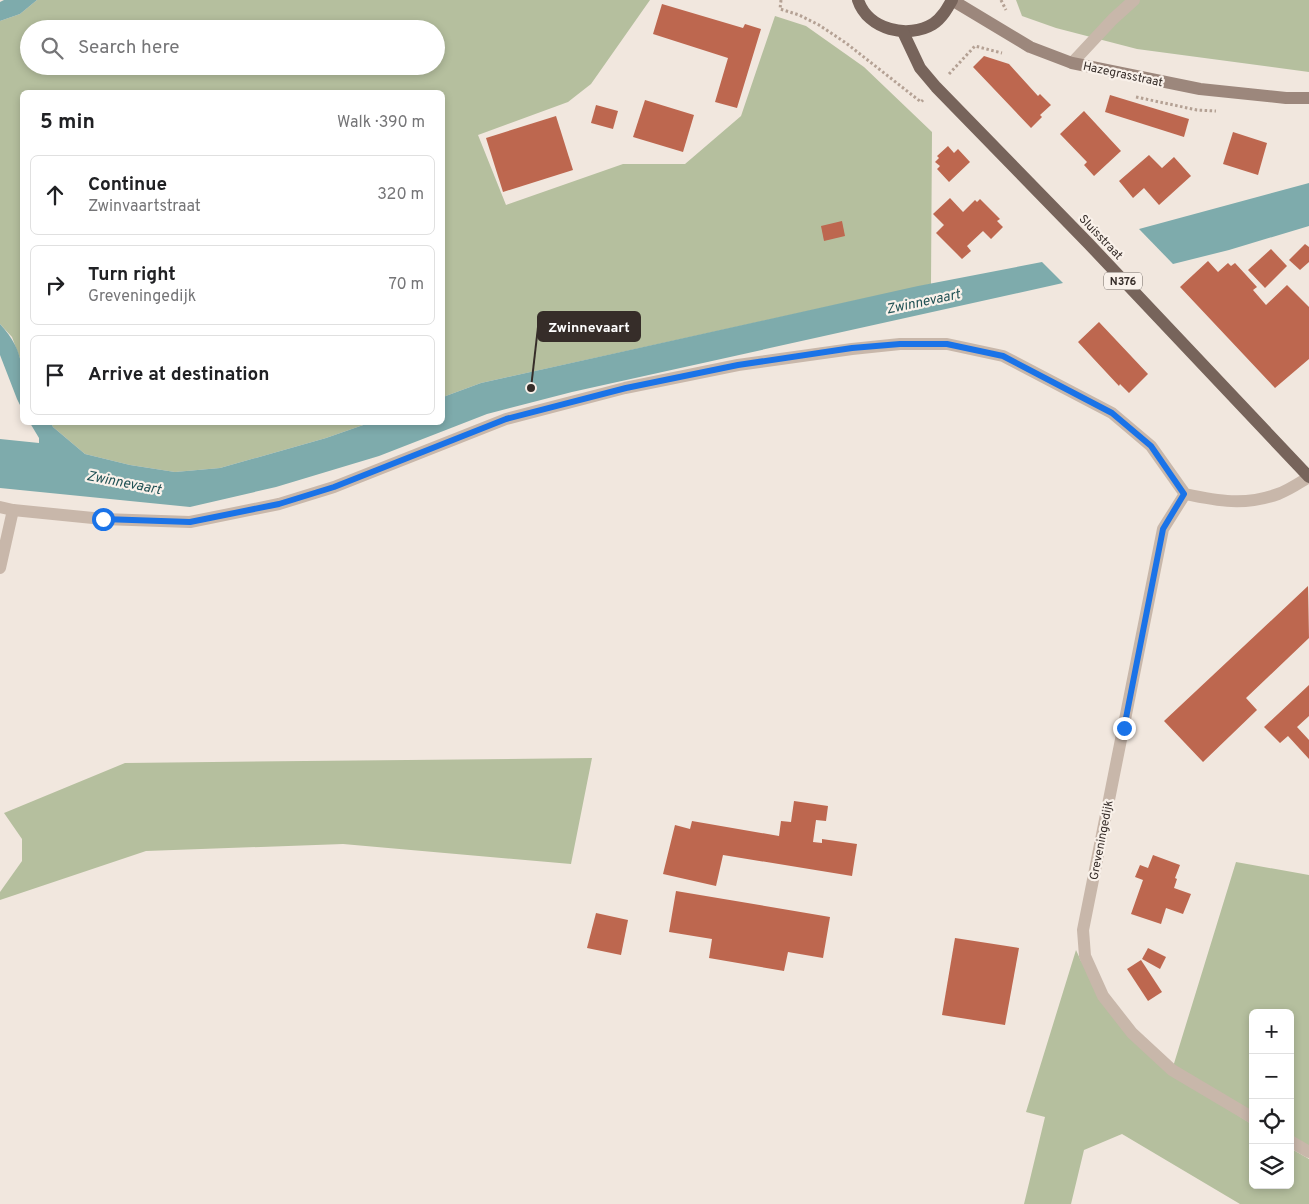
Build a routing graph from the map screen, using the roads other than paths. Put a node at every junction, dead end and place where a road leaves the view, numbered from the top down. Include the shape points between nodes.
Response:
1 (858, 0) edge
2 (952, 0) edge
3 (1134, 0) edge
4 (903, 32) junction
5 (1072, 63) junction
6 (1309, 98) edge
7 (1309, 477) edge
8 (1184, 494) junction
9 (0, 507) edge
10 (13, 510) junction
11 (0, 568) edge
12 (1249, 1116) edge
13 (1294, 1143) edge
14 (1309, 1152) edge

1 - 4 main road via 871,19 887,29
2 - 4 main road via 933,24
2 - 5 street, Hazegrasstraat via 1030,47
3 - 5 street
4 - 7 main road, Sluisstraat / N376 via 920,68 936,87
5 - 6 street, Hazegrasstraat via 1200,89
7 - 8 street via 1279,494 1249,502 1217,501
8 - 10 street via 1151,446 1112,413 1003,356 947,344 900,344 738,365 626,388 506,419 334,487 279,504 190,522 103,519
8 - 12 street, Greveningedijk via 1163,529 1083,930 1085,956 1103,996 1132,1033 1172,1070
9 - 10 street
10 - 11 street
13 - 14 street

